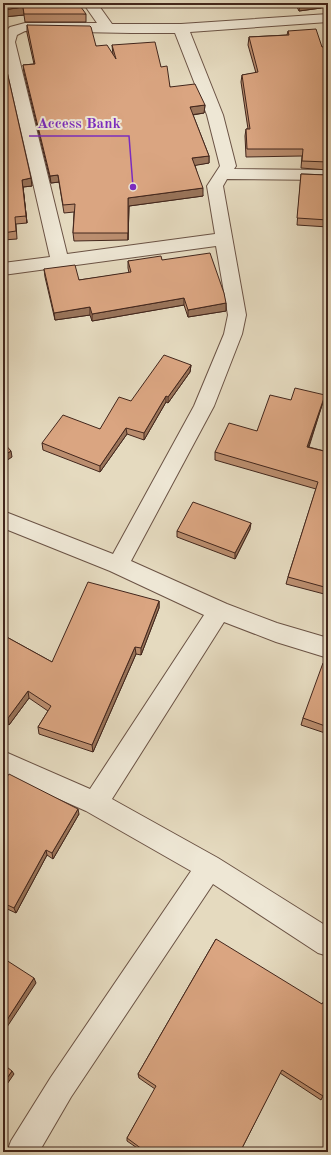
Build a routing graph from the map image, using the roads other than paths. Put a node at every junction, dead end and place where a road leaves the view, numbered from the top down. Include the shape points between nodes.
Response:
1 (90, 3) edge
2 (328, 18) edge
3 (108, 28) junction
4 (181, 28) junction
5 (11, 84) edge
6 (223, 174) junction
7 (328, 175) edge
8 (223, 239) junction
9 (60, 261) junction
10 (3, 269) edge
11 (3, 519) edge
12 (118, 565) junction
13 (219, 611) junction
14 (328, 648) edge
15 (3, 762) edge
16 (95, 803) junction
17 (209, 867) junction
18 (328, 943) edge
19 (22, 1152) edge

1 - 3 street
2 - 4 street
3 - 4 street
3 - 5 street via 15,29 9,35 8,42
4 - 6 street via 215,115 228,166
5 - 9 street
6 - 7 street
6 - 8 street via 215,186
8 - 9 street
8 - 12 street via 236,315 233,334 204,406
9 - 10 street
11 - 12 street
12 - 13 street
13 - 14 street
13 - 16 street
15 - 16 street
16 - 17 street
17 - 18 street
17 - 19 street via 61,1087

